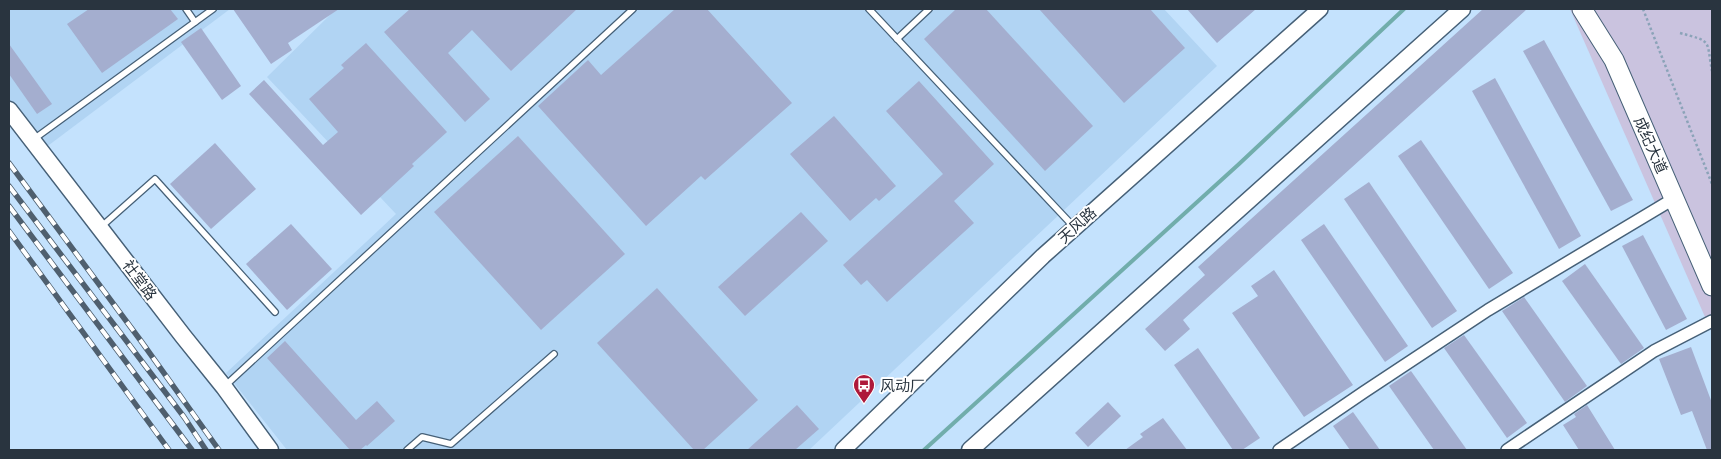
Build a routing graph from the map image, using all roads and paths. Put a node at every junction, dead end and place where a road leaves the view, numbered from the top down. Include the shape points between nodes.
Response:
1 (186, 9) edge
2 (213, 9) edge
3 (632, 9) edge
4 (869, 9) edge
5 (929, 9) edge
6 (1320, 9) edge
7 (1462, 9) edge
8 (1582, 9) edge
9 (1644, 9) edge
10 (195, 22) junction
11 (1680, 33) dead end
12 (897, 39) junction
13 (1712, 71) edge
14 (9, 110) edge
15 (32, 140) junction
16 (1712, 184) edge
17 (1674, 198) junction
18 (1074, 227) junction
19 (100, 228) junction
20 (1712, 286) edge
21 (276, 312) dead end
22 (1712, 320) edge
23 (554, 354) dead end
24 (224, 387) junction
25 (270, 450) edge
26 (407, 450) edge
27 (843, 450) edge
28 (970, 450) edge
29 (1279, 450) edge
30 (1507, 450) edge

1 - 10 lane
2 - 10 lane
3 - 24 lane
4 - 12 lane
5 - 12 lane
6 - 18 street, 天风路
7 - 28 main road
8 - 17 main road, 成纪大道 via 1614,60
9 - 16 path
10 - 15 lane
11 - 13 path via 1703,39 1709,47
12 - 18 lane
14 - 15 main road, 社堂路
15 - 19 main road, 社堂路
17 - 20 main road, 成纪大道
17 - 29 street via 1488,310
18 - 27 street, 天风路
19 - 21 lane via 156,179
19 - 24 main road, 社堂路
22 - 30 street via 1654,351
23 - 26 lane via 452,444 422,437
24 - 25 main road, 社堂路

